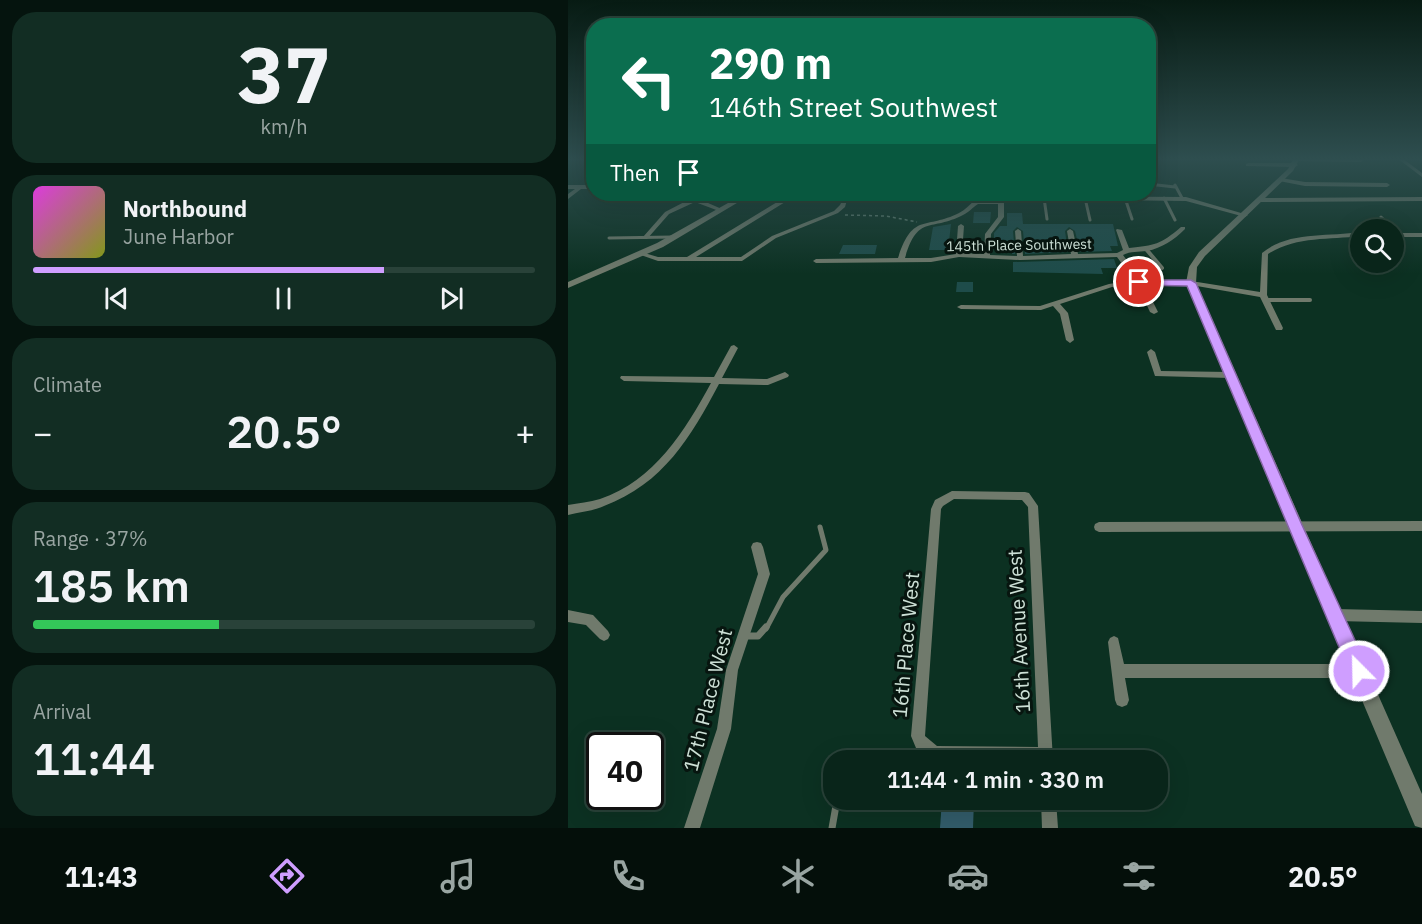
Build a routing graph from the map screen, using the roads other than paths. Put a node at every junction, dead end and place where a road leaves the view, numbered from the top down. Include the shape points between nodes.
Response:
1 (1264, 197) edge
2 (1156, 198) edge
3 (1164, 198) junction
4 (1182, 198) joint
5 (1422, 199) edge
6 (1261, 200) junction
7 (684, 201) edge
8 (702, 201) edge
9 (736, 201) edge
10 (782, 201) edge
11 (844, 201) edge
12 (1044, 201) edge
13 (1086, 201) edge
14 (1126, 201) edge
15 (977, 202) joint
16 (1001, 202) joint
17 (721, 210) junction
18 (1245, 215) junction
19 (1047, 219) dead end
20 (1132, 219) dead end
21 (1090, 220) dead end
22 (1174, 220) dead end
23 (961, 226) dead end
24 (1183, 228) dead end
25 (1119, 230) dead end
26 (1018, 231) dead end
27 (1069, 231) dead end
28 (1350, 235) edge
29 (1404, 235) edge
30 (1422, 235) edge
31 (676, 237) junction
32 (609, 238) dead end
33 (645, 238) junction
34 (1147, 249) junction
35 (1126, 250) junction
36 (641, 254) junction
37 (959, 255) junction
38 (987, 255) junction
39 (1119, 255) junction
40 (1075, 257) junction
41 (1020, 258) junction
42 (688, 259) junction
43 (901, 260) junction
44 (816, 261) dead end
45 (1162, 268) dead end
46 (1139, 282) junction
47 (1191, 283) junction
48 (568, 285) edge
49 (1265, 298) junction
50 (1309, 300) dead end
51 (1056, 305) junction
52 (961, 307) dead end
53 (1153, 312) dead end
54 (1279, 328) dead end
55 (1070, 340) dead end
56 (734, 348) dead end
57 (1151, 352) dead end
58 (785, 375) dead end
59 (1230, 375) junction
60 (624, 378) dead end
61 (715, 381) junction
62 (945, 497) joint
63 (568, 510) edge
64 (1294, 526) junction
65 (1422, 526) edge
66 (820, 527) dead end
67 (1099, 527) dead end
68 (757, 547) dead end
69 (1336, 615) junction
70 (568, 616) edge
71 (1422, 617) edge
72 (604, 635) dead end
73 (743, 636) junction
74 (1114, 642) dead end
75 (1118, 671) junction
76 (1359, 671) junction
77 (1122, 700) dead end
78 (931, 750) edge
79 (1046, 750) edge
80 (1417, 795) edge
81 (835, 810) edge
82 (1049, 810) edge
83 (1422, 819) edge
84 (692, 828) edge
85 (832, 828) edge
86 (1050, 828) edge

1 - 6 street
2 - 3 street
3 - 4 street
3 - 22 lane
4 - 18 street
5 - 6 street
6 - 18 street
7 - 33 street
8 - 17 street
9 - 17 street
10 - 42 street
11 - 42 street via 833,214 774,237 748,257
12 - 19 lane
13 - 21 lane
14 - 20 lane
15 - 16 street
15 - 43 street via 959,215 923,223 905,243
16 - 38 street via 1001,217 988,234
17 - 31 street
18 - 47 street via 1202,254 1193,267
23 - 37 street
24 - 34 street via 1166,243
25 - 35 street
26 - 41 street
27 - 40 street
28 - 49 street via 1293,239 1271,248 1265,253
29 - 30 street
31 - 33 lane
31 - 36 street
32 - 33 lane
34 - 35 street
34 - 45 lane
35 - 39 street
36 - 42 street via 658,259
36 - 48 street
37 - 38 street, 145th Place Southwest
37 - 43 street, 145th Place Southwest
38 - 41 street, 145th Place Southwest
39 - 40 street, 145th Place Southwest
39 - 46 street
40 - 41 street, 145th Place Southwest
43 - 44 street, 145th Place Southwest
46 - 47 street
46 - 51 street via 1111,285
46 - 53 street
47 - 49 street
47 - 59 street
49 - 50 lane
49 - 54 street
51 - 52 street
51 - 55 street via 1064,314
56 - 61 street
57 - 59 street via 1158,374
58 - 61 street via 768,382
59 - 64 street
60 - 61 street
61 - 63 street via 682,442 653,474 606,501
62 - 78 street, 16th Place West via 936,509 918,736
62 - 79 street, 16th Avenue West via 1025,496 1033,506
64 - 65 street
64 - 67 street
64 - 69 street
66 - 73 lane via 826,550 822,557 783,597 765,630 758,636
68 - 73 street, 17th Place West via 764,574
69 - 71 street
69 - 76 street
70 - 72 street via 589,619
73 - 84 street, 17th Place West via 732,670 724,729
74 - 75 street
75 - 76 street
75 - 77 street
76 - 80 street
80 - 83 street
81 - 85 lane
82 - 86 street

